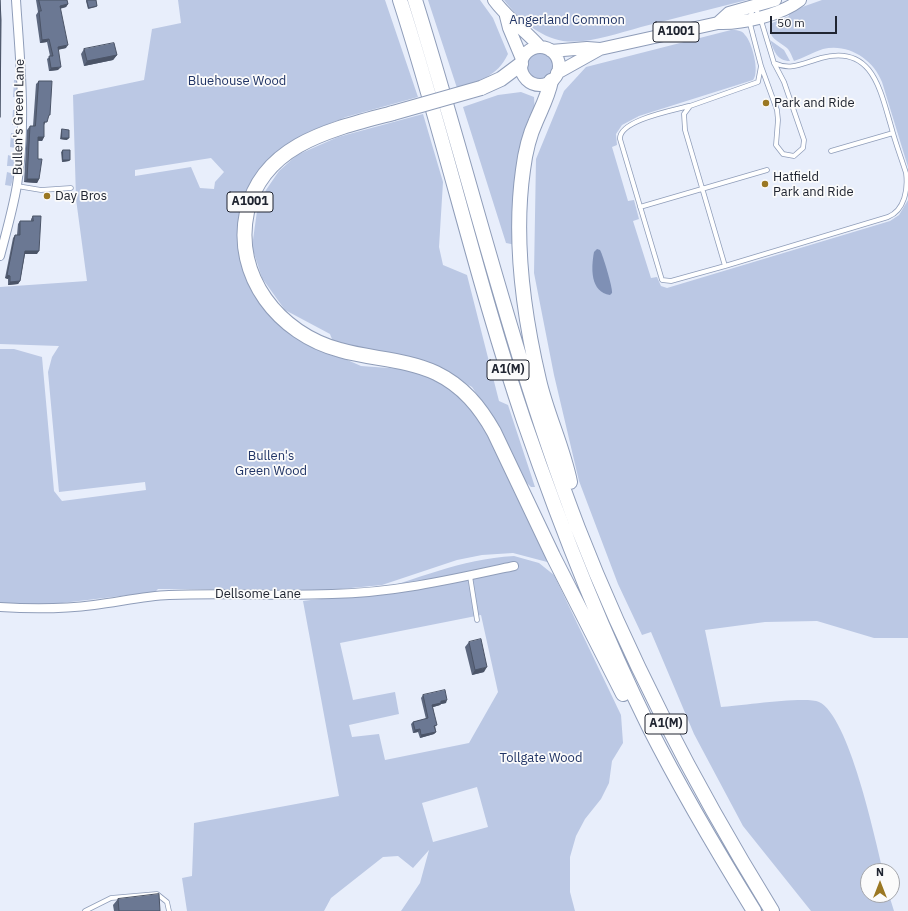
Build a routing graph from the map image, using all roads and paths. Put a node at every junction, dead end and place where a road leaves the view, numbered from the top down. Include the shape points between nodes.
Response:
1 (16, 0) edge
2 (400, 0) edge
3 (415, 0) edge
4 (494, 0) edge
5 (775, 0) edge
6 (800, 0) edge
7 (754, 14) junction
8 (506, 16) junction
9 (546, 49) junction
10 (600, 49) junction
11 (522, 61) junction
12 (774, 63) junction
13 (761, 66) junction
14 (554, 77) junction
15 (690, 106) junction
16 (893, 133) junction
17 (831, 151) dead end
18 (767, 170) dead end
19 (17, 186) junction
20 (71, 188) dead end
21 (702, 189) junction
22 (640, 207) junction
23 (0, 256) edge
24 (725, 266) junction
25 (322, 344) joint
26 (578, 529) junction
27 (514, 566) dead end
28 (470, 576) junction
29 (0, 607) edge
30 (477, 620) dead end
31 (650, 728) junction
32 (85, 911) edge
33 (169, 911) edge
34 (754, 911) edge
35 (772, 911) edge

1 - 19 street, Bullen's Green Lane via 22,78
2 - 31 highway, A1(M) via 523,419 584,583
3 - 26 highway, A1(M) via 525,374
4 - 8 main road
5 - 7 main road, A1001
6 - 7 main road, A1001 via 790,8
7 - 10 main road, A1001 via 729,13 718,23
7 - 12 lane
7 - 13 lane
8 - 9 main road
8 - 11 main road
9 - 10 main road, A1001
9 - 11 main road via 529,51
9 - 14 main road via 558,61
10 - 14 main road, A1001
11 - 14 main road via 523,74 530,82 541,85
11 - 25 highway, A1001, bridge via 501,80 480,88 338,128 300,144 287,152 261,179 249,203 245,220 245,254 256,286 267,304
12 - 13 lane via 784,82 804,140 803,148 794,156 783,154 776,145 777,110
12 - 16 lane via 789,68 832,56 857,60 876,79
13 - 15 lane via 758,82
14 - 26 highway, A1(M) via 535,122 523,171 519,225 521,275 539,381 568,472
15 - 21 lane via 684,114 684,125
15 - 22 lane via 640,120 621,133 621,142
16 - 17 lane
16 - 24 lane via 907,184 903,201 893,215
18 - 21 lane
19 - 20 lane via 41,190
19 - 23 street, Bullen's Green Lane
21 - 22 lane
21 - 24 lane
22 - 24 lane via 661,277 665,281 671,282
25 - 31 highway, A1(M) via 422,367 448,380 473,400 484,413 494,432 553,556 628,703
26 - 35 highway, A1(M) via 634,660 678,748 731,844
27 - 28 street, Dellsome Lane
28 - 29 street, Dellsome Lane via 406,588 332,594 197,594 55,608
28 - 30 lane
31 - 34 highway, A1(M) via 696,813
32 - 33 lane via 110,898 157,894 167,902

